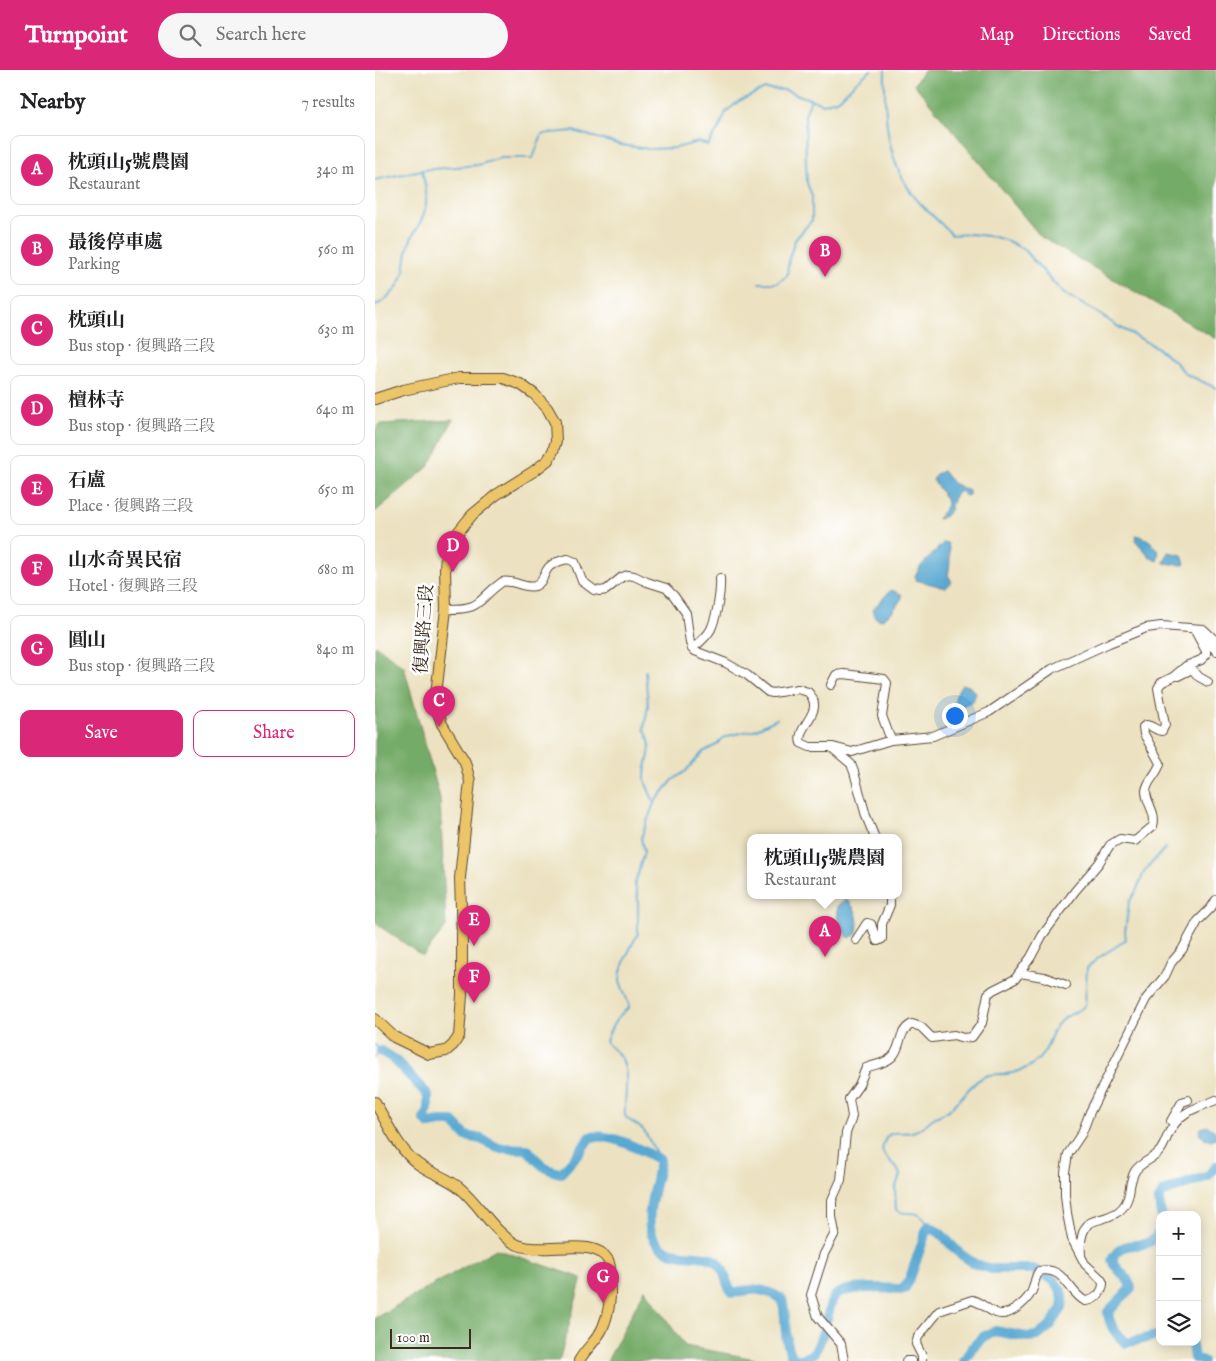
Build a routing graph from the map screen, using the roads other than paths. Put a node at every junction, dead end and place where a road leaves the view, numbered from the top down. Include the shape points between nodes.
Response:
1 (375, 399) edge
2 (720, 578) dead end
3 (446, 609) junction
4 (1196, 629) junction
5 (1216, 641) edge
6 (692, 649) junction
7 (1216, 651) edge
8 (1173, 677) junction
9 (1207, 682) dead end
10 (831, 685) dead end
11 (891, 740) junction
12 (832, 748) junction
13 (873, 834) edge
14 (890, 899) edge
15 (1216, 900) edge
16 (857, 940) dead end
17 (1021, 973) junction
18 (1065, 985) dead end
19 (375, 1019) edge
20 (1188, 1100) dead end
21 (1216, 1100) edge
22 (375, 1102) edge
23 (1165, 1141) junction
24 (1081, 1256) junction
25 (579, 1361) edge
26 (844, 1361) edge
27 (906, 1361) edge
28 (911, 1361) edge
29 (922, 1361) edge

1 - 3 main road, 復興路三段 via 459,378 503,378 534,394 555,422 556,441 548,460 472,515 451,543 446,554
2 - 6 street via 720,594 711,628
3 - 6 street via 471,608 502,582 535,586 542,581 548,568 568,559 575,562 582,581 594,590 606,590 628,575 666,588 686,613
3 - 19 main road, 復興路三段 via 435,703 442,724 465,762 470,781 460,878 463,937 459,1036 446,1051 429,1054 394,1037
4 - 5 street via 1207,632
4 - 7 street
4 - 8 street via 1206,655
4 - 11 street via 1146,628 1077,656 989,712 946,731 933,736
6 - 12 street via 727,663 768,692 798,689 808,692 814,709 800,736 801,743 810,747
8 - 9 street via 1192,669
8 - 17 street via 1158,688 1164,728 1160,731 1146,725 1143,727 1160,763 1147,788 1147,799 1154,816 1153,826 1135,841 1120,840 1110,845 1042,936
10 - 11 street via 836,675 844,674 884,679 887,683 882,716
11 - 12 street via 857,751
12 - 13 street via 851,764
14 - 16 street via 882,924 882,939 877,941 871,924 867,923
15 - 24 street via 1198,921 1165,976 1146,999 1090,1112 1083,1133 1068,1154 1065,1172 1067,1213 1072,1239
17 - 18 street
17 - 26 street via 1010,983 990,991 979,1028 972,1037 932,1038 917,1024 909,1026 899,1038 893,1057 866,1068 849,1099 852,1116 846,1133 841,1180 832,1200 835,1233 824,1254 811,1295 818,1316 841,1344
20 - 23 street via 1182,1102 1168,1124
21 - 23 street via 1183,1114
22 - 25 main road via 411,1158 459,1187 515,1244 525,1248 595,1250 607,1260 611,1298 608,1314 602,1330
23 - 24 street via 1159,1153 1135,1171 1128,1200 1118,1214 1086,1226
24 - 29 street via 1103,1283 1101,1291 1090,1301 1079,1298 1069,1283 1049,1269 1038,1273 1031,1293 1007,1314 996,1314 972,1300 939,1311 915,1344
27 - 28 street

